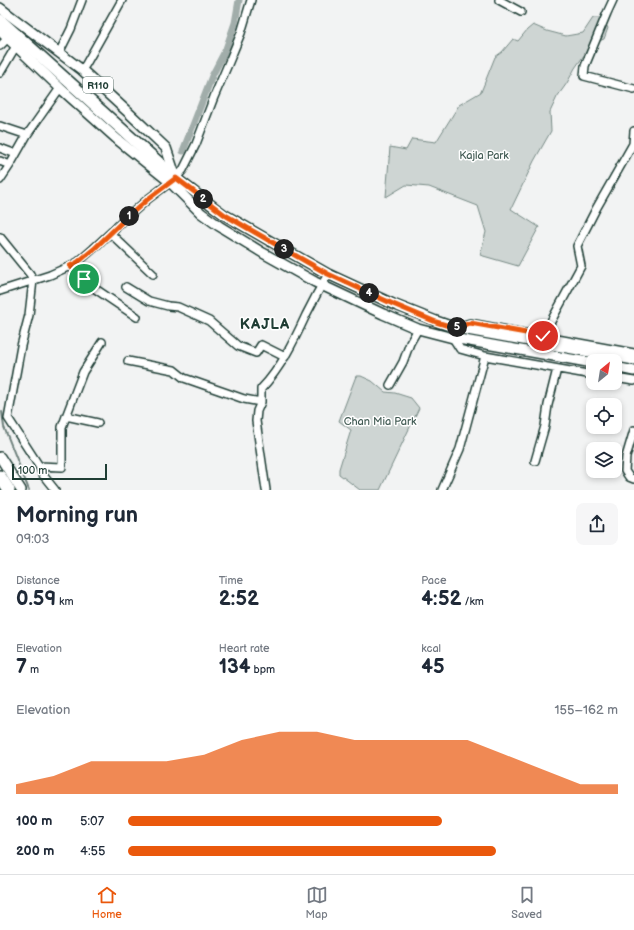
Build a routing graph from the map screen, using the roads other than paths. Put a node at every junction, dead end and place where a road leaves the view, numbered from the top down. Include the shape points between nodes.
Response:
1 (82, 0) edge
2 (122, 0) edge
3 (251, 0) edge
4 (499, 0) edge
5 (613, 0) edge
6 (0, 8) edge
7 (522, 12) dead end
8 (0, 24) edge
9 (8, 38) junction
10 (0, 46) edge
11 (16, 46) junction
12 (59, 53) junction
13 (1, 70) edge
14 (82, 70) junction
15 (60, 88) junction
16 (634, 89) edge
17 (0, 126) edge
18 (634, 131) edge
19 (27, 135) junction
20 (0, 148) edge
21 (16, 154) junction
22 (0, 161) edge
23 (10, 164) junction
24 (0, 180) edge
25 (173, 180) junction
26 (225, 215) junction
27 (219, 226) junction
28 (110, 233) junction
29 (0, 237) edge
30 (70, 266) junction
31 (324, 272) junction
32 (152, 274) dead end
33 (31, 277) junction
34 (318, 284) junction
35 (126, 287) dead end
36 (0, 291) edge
37 (137, 317) dead end
38 (456, 328) junction
39 (418, 329) junction
40 (543, 336) junction
41 (453, 338) junction
42 (102, 342) dead end
43 (634, 353) edge
44 (485, 356) junction
45 (285, 357) junction
46 (634, 360) edge
47 (128, 361) dead end
48 (586, 362) edge
49 (622, 368) edge
50 (557, 369) junction
51 (634, 370) edge
52 (586, 374) edge
53 (622, 379) edge
54 (634, 382) edge
55 (390, 386) dead end
56 (262, 402) junction
57 (66, 416) junction
58 (98, 423) dead end
59 (634, 430) edge
60 (0, 457) edge
61 (535, 461) dead end
62 (39, 466) junction
63 (0, 476) edge
64 (634, 478) edge
65 (9, 490) edge
66 (21, 490) edge
67 (55, 490) edge
68 (266, 490) edge
69 (442, 490) edge

1 - 12 street
2 - 14 street
3 - 25 street via 241,33 196,144 183,170
4 - 7 street
5 - 16 street via 585,66 584,76
6 - 12 main road, R110
8 - 9 main road, R110
8 - 25 highway via 141,146
9 - 10 street
9 - 11 main road, R110
11 - 13 street
11 - 15 main road, R110
12 - 14 main road, R110
14 - 25 main road, R110 via 166,148
15 - 19 street
15 - 25 main road, R110 via 118,140
17 - 19 street
18 - 40 street via 633,144 577,246 581,266
19 - 21 street
20 - 21 street
21 - 23 street
22 - 23 street
23 - 24 street
25 - 26 main road, R110
25 - 27 main road, R110 via 201,213
25 - 28 street
26 - 27 main road
26 - 31 main road, R110
27 - 34 main road, R110
28 - 30 street via 94,249
28 - 32 street
29 - 33 street
30 - 33 street via 50,275
30 - 37 street via 94,288
31 - 34 main road
31 - 38 main road, R110 via 393,304
33 - 36 street
33 - 62 street via 29,315 8,418
34 - 39 main road, R110
34 - 45 street via 297,336
35 - 45 street via 149,301 178,307 209,321 238,346 256,353 261,345
38 - 40 street via 470,323
38 - 46 main road, R110
39 - 41 main road, R110
39 - 55 street
40 - 43 street
41 - 44 street via 460,349
41 - 48 main road, R110
42 - 57 street via 83,372
44 - 50 street
44 - 69 street via 460,449
45 - 56 street via 261,389
47 - 56 street via 174,370 184,378 238,397
49 - 51 main road
50 - 52 street
50 - 61 street
53 - 54 street
56 - 68 street via 257,411 256,421
57 - 58 street
57 - 62 street via 62,427 62,467
59 - 64 street via 626,457 625,471 629,477
60 - 66 main road
62 - 67 street via 43,476
63 - 65 highway

